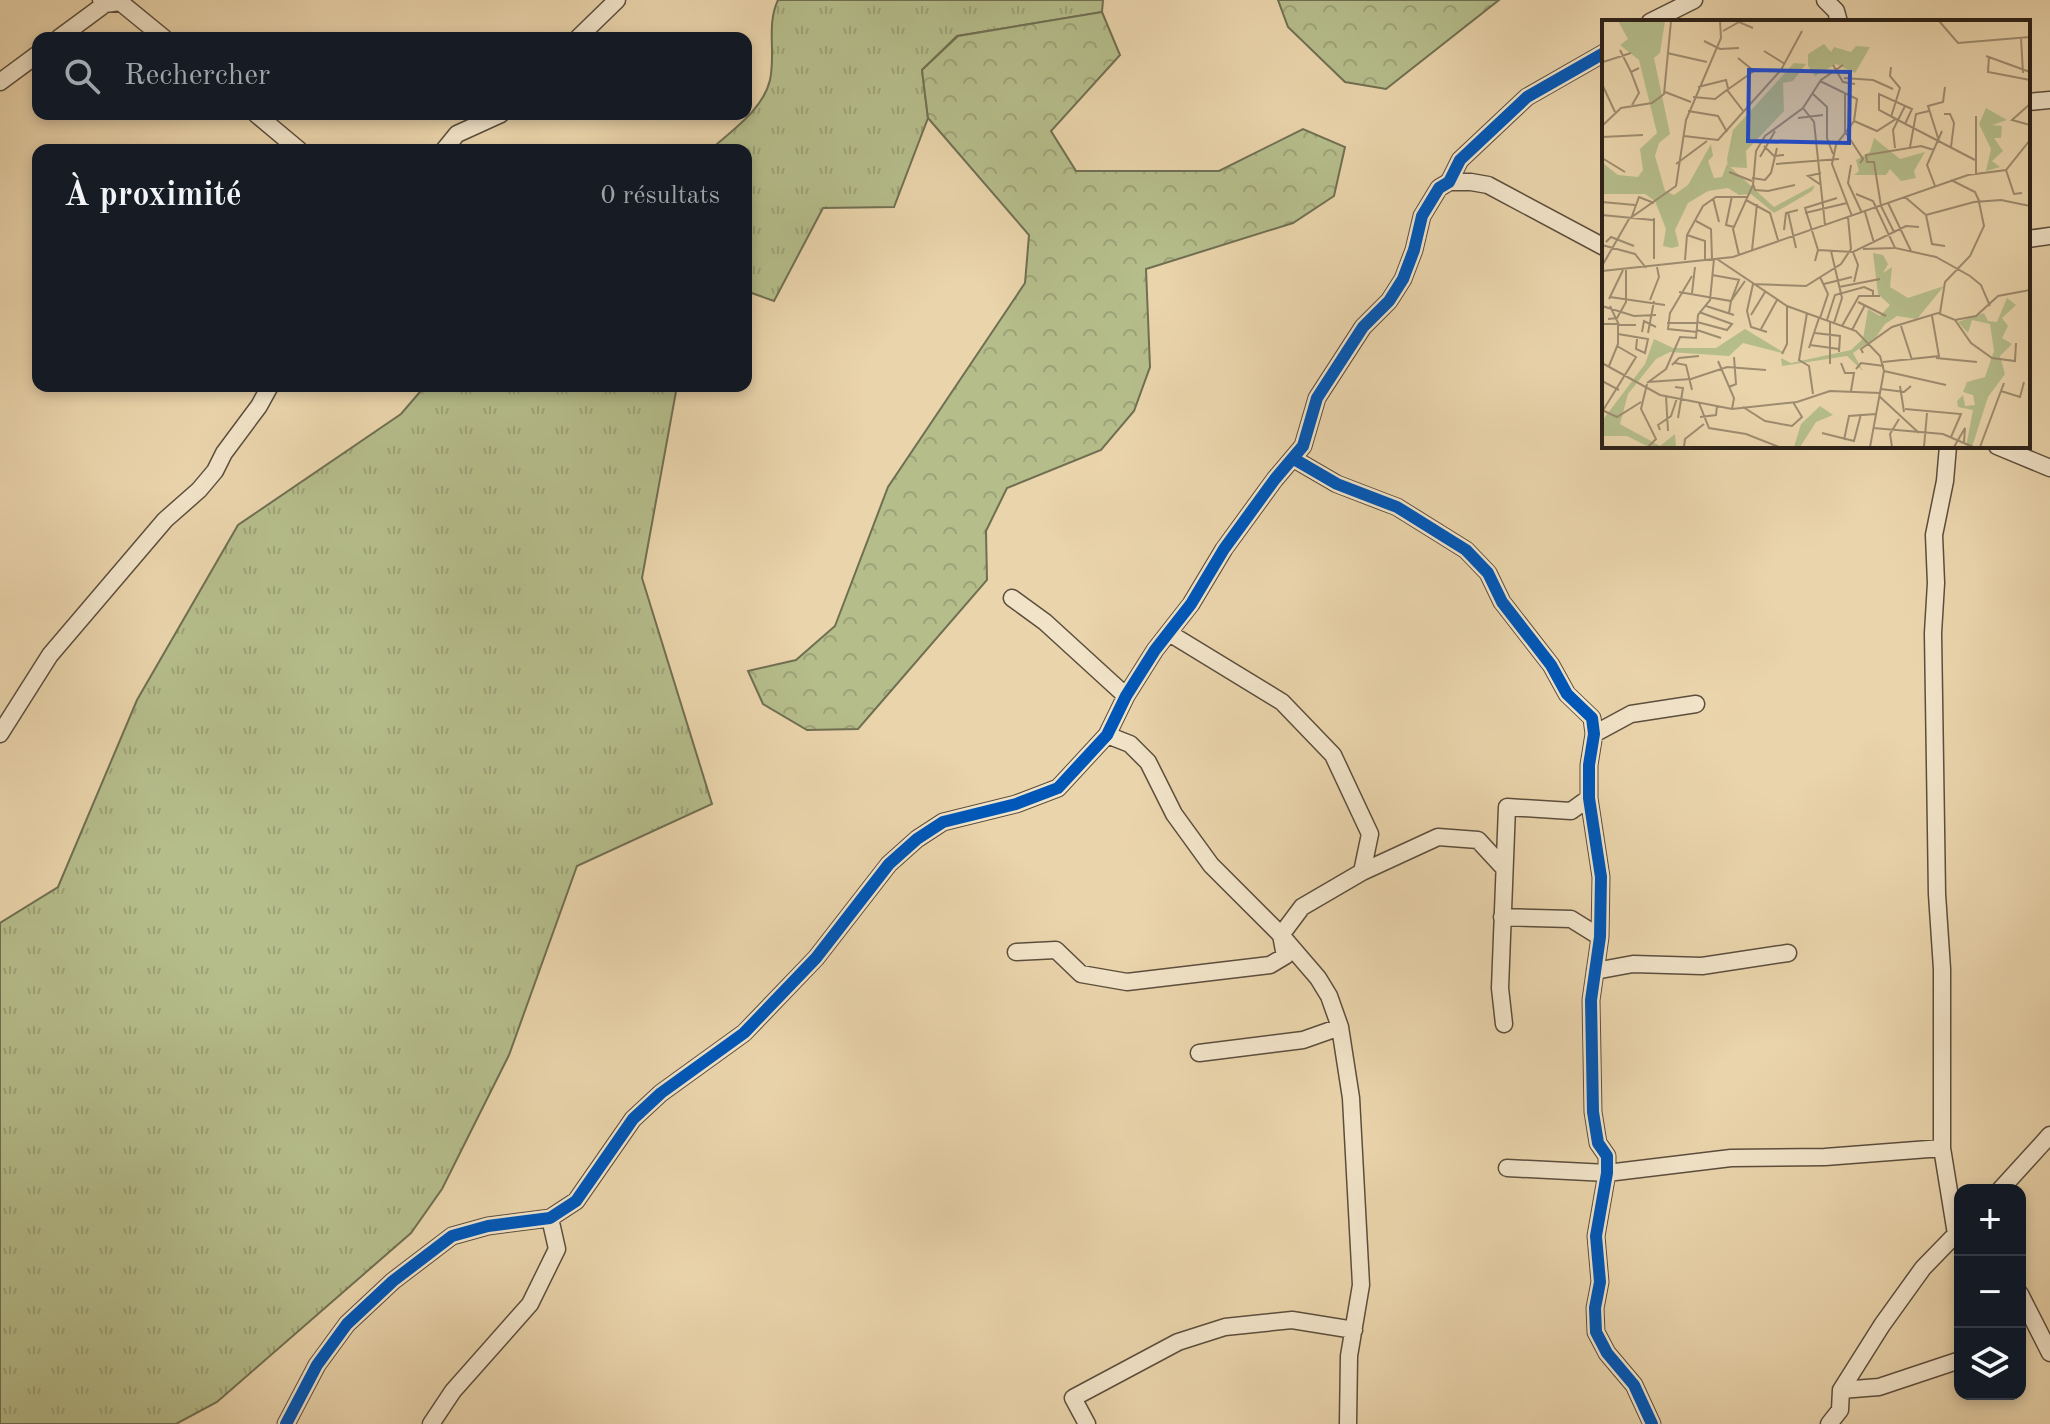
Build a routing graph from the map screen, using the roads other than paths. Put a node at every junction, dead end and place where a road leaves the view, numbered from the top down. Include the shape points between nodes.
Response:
1 (617, 0) edge
2 (1694, 0) edge
3 (1825, 0) edge
4 (103, 2) edge
5 (1654, 20) edge
6 (1838, 20) edge
7 (66, 32) edge
8 (157, 32) edge
9 (584, 32) edge
10 (1602, 54) edge
11 (32, 58) edge
12 (0, 82) edge
13 (2050, 100) edge
14 (2030, 101) edge
15 (263, 120) edge
16 (488, 120) edge
17 (292, 144) edge
18 (449, 144) edge
19 (1449, 182) junction
20 (2050, 236) edge
21 (2030, 239) edge
22 (1602, 246) edge
23 (267, 392) edge
24 (1948, 448) edge
25 (2002, 448) edge
26 (1294, 459) junction
27 (2050, 468) edge
28 (1012, 598) dead end
29 (1169, 633) junction
30 (1126, 696) junction
31 (1696, 704) dead end
32 (0, 734) edge
33 (1594, 734) junction
34 (1107, 735) junction
35 (1589, 798) junction
36 (1503, 867) junction
37 (1362, 872) junction
38 (1502, 917) junction
39 (1281, 935) junction
40 (1600, 937) junction
41 (1016, 952) dead end
42 (1788, 953) dead end
43 (1595, 971) junction
44 (1504, 1024) dead end
45 (1340, 1027) junction
46 (1199, 1053) dead end
47 (2050, 1135) edge
48 (1942, 1148) junction
49 (1507, 1168) dead end
50 (1607, 1173) junction
51 (2005, 1184) edge
52 (1954, 1212) edge
53 (550, 1218) junction
54 (1954, 1238) edge
55 (2026, 1320) edge
56 (1354, 1330) junction
57 (2050, 1353) edge
58 (1954, 1362) edge
59 (1841, 1390) junction
60 (286, 1424) edge
61 (431, 1424) edge
62 (1087, 1424) edge
63 (1348, 1424) edge
64 (1652, 1424) edge
65 (1829, 1424) edge

1 - 9 street
2 - 5 street
3 - 6 street
4 - 7 street
4 - 8 street via 120,2
10 - 19 street via 1527,97 1460,160
11 - 12 street
13 - 14 street
15 - 17 street
16 - 18 street via 457,134
19 - 22 street via 1488,185
19 - 26 street via 1439,188 1422,216 1403,279 1363,327 1317,398
20 - 21 street
23 - 32 street via 215,471 165,520 50,655
24 - 48 street via 1934,535 1933,633
25 - 27 street
26 - 29 street via 1224,549
26 - 33 street via 1337,484 1397,507 1466,550 1488,573 1502,602 1567,694 1592,718
28 - 30 street
29 - 30 street
29 - 37 street via 1282,702 1333,755 1370,834
30 - 34 street
31 - 33 street via 1631,714
33 - 35 street
34 - 39 street via 1130,744 1148,762 1174,814 1211,865
34 - 53 street via 1058,788 943,822 917,839 889,864 816,958 744,1033 633,1119 576,1201
35 - 36 street via 1571,811 1507,807
35 - 40 street via 1601,877
36 - 37 street via 1478,840 1438,837
36 - 38 street
37 - 39 street via 1302,907
38 - 40 street via 1571,919
38 - 44 street
39 - 41 street via 1285,956 1270,965 1127,982 1081,974 1056,950
39 - 45 street via 1318,978
40 - 43 street
42 - 43 street via 1702,966 1633,964
43 - 50 street via 1593,1112
45 - 46 street via 1303,1040
45 - 56 street via 1351,1098 1361,1285
47 - 51 street
48 - 50 street via 1731,1158
48 - 52 street
49 - 50 street
50 - 64 street via 1596,1236 1596,1332 1634,1385
53 - 60 street via 452,1236 393,1281 347,1324 317,1365
53 - 61 street via 557,1249 530,1304 453,1391
54 - 59 street via 1923,1268
55 - 57 street
56 - 62 street via 1292,1320 1225,1327 1178,1342 1073,1398
56 - 63 street
58 - 59 street via 1879,1387
59 - 65 street via 1840,1410

